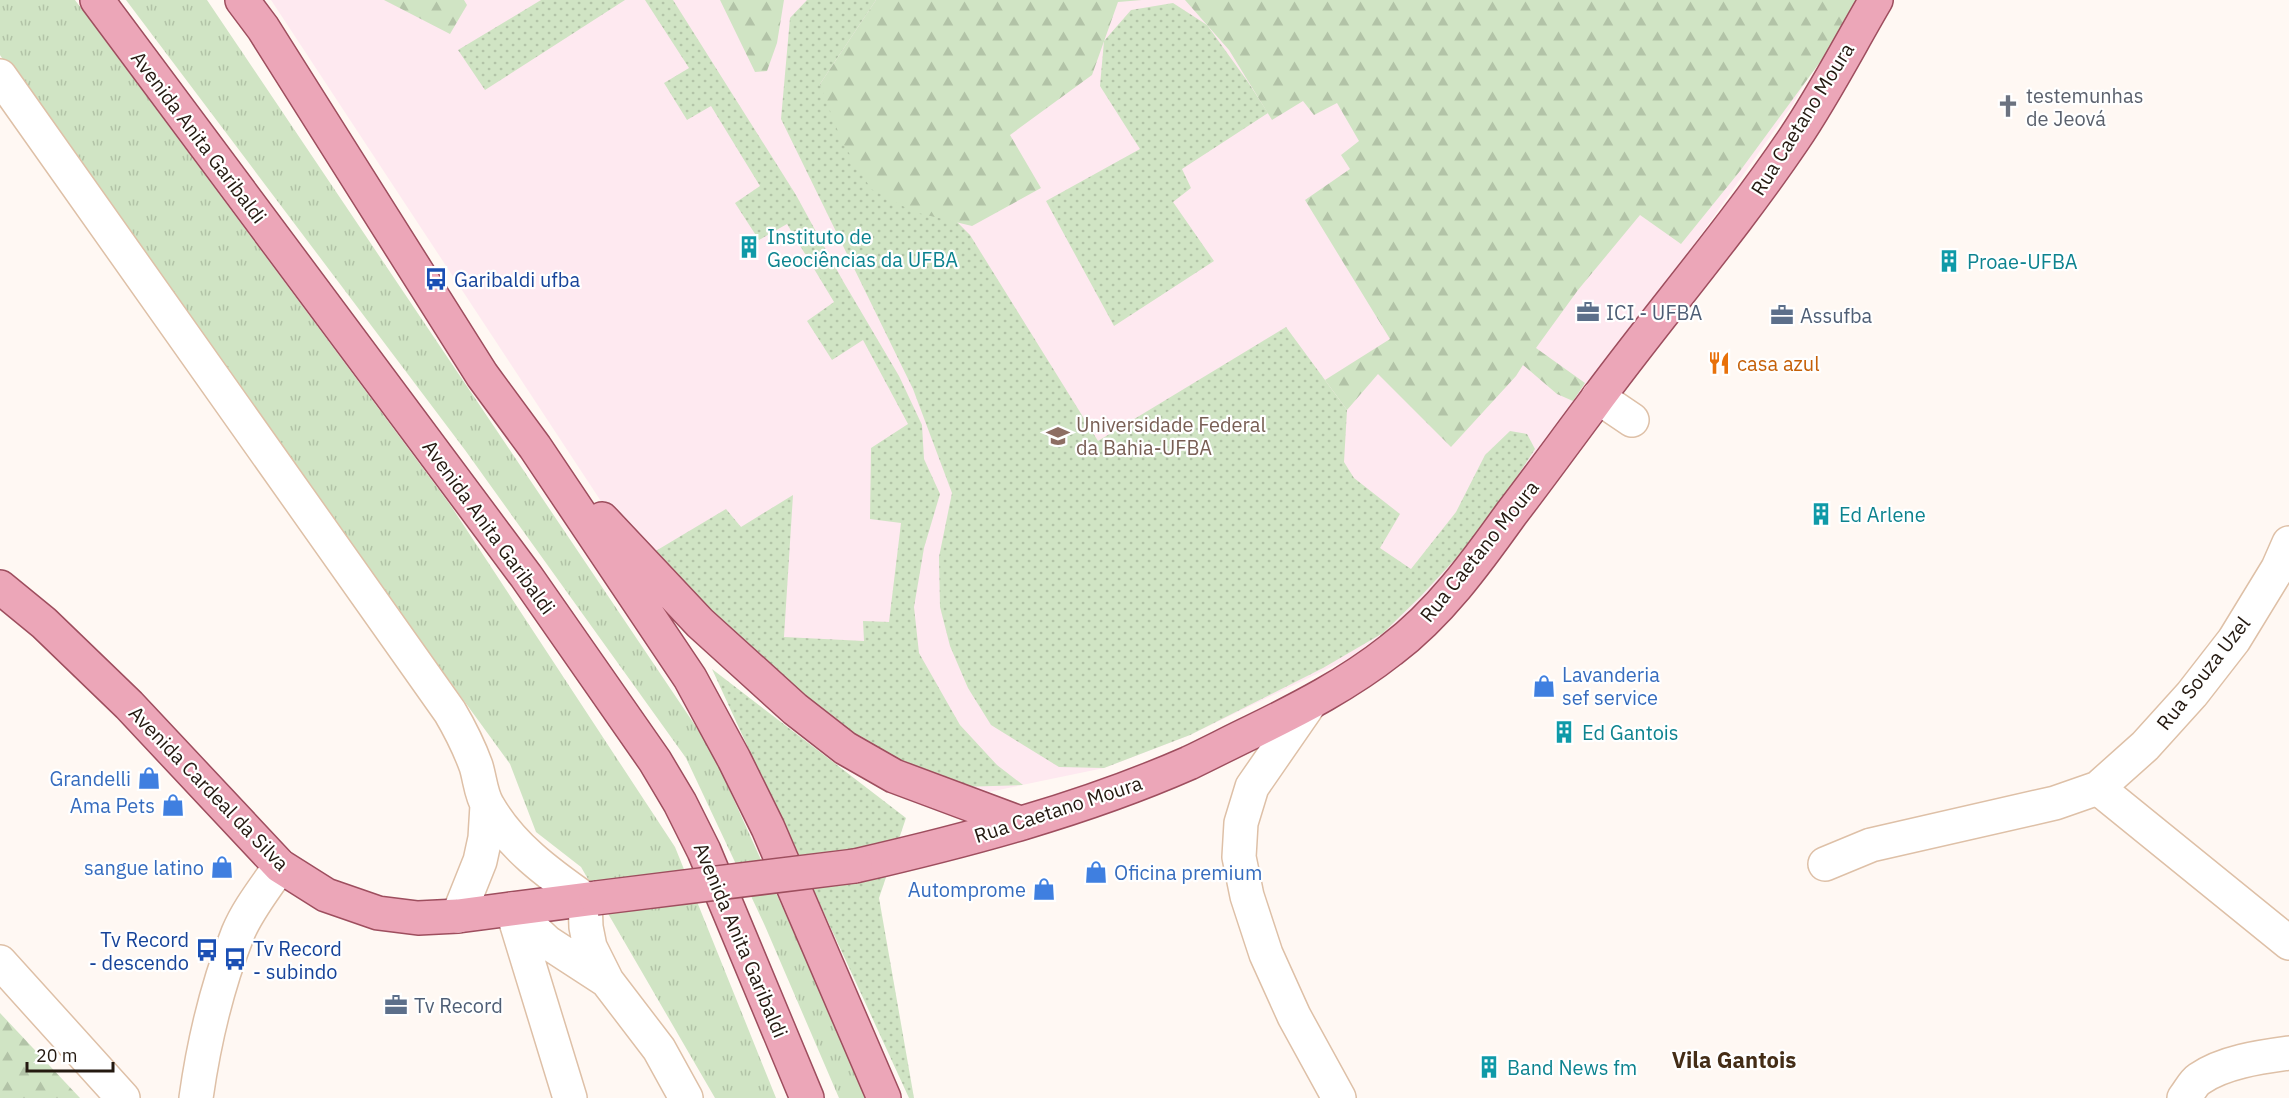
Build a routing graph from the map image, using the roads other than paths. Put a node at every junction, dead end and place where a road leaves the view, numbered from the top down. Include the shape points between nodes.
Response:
1 (97, 0) edge
2 (242, 0) edge
3 (1876, 0) edge
4 (261, 14) edge
5 (0, 76) edge
6 (1598, 398) junction
7 (1632, 420) dead end
8 (535, 447) junction
9 (2289, 543) edge
10 (0, 587) edge
11 (1310, 703) junction
12 (2098, 788) junction
13 (487, 805) junction
14 (1020, 823) junction
15 (1825, 864) dead end
16 (280, 866) junction
17 (590, 899) junction
18 (512, 909) junction
19 (458, 916) junction
20 (2289, 943) edge
21 (0, 962) edge
22 (607, 981) junction
23 (2289, 1053) edge
24 (123, 1098) edge
25 (196, 1098) edge
26 (570, 1098) edge
27 (686, 1098) edge
28 (807, 1098) edge
29 (884, 1098) edge
30 (1339, 1098) edge
31 (2184, 1098) edge

1 - 28 main road, Avenida Anita Garibaldi via 526,576 655,761 704,851
2 - 4 main road
3 - 6 main road, Rua Caetano Moura via 1797,136
4 - 8 main road via 482,375
5 - 13 street via 450,712 464,736
6 - 7 street
6 - 11 main road, Rua Caetano Moura via 1484,552 1431,615 1394,649
8 - 14 main road via 700,623 795,710 845,748 894,777
8 - 29 main road via 690,678 734,759 768,828
9 - 12 street, Rua Souza Uzel via 2234,640 2192,694 2145,746
10 - 16 main road, Avenida Cardeal da Silva via 44,623 129,705
11 - 14 main road, Rua Caetano Moura via 1170,771
11 - 30 street via 1252,788 1241,823 1239,857 1266,954 1294,1016
12 - 15 street, Rua Souza Uzel via 2055,802 1871,845
12 - 20 street
13 - 17 street via 526,855
13 - 19 street via 480,861
14 - 17 main road, Rua Caetano Moura, bridge via 855,866
16 - 19 main road, Avenida Cardeal da Silva via 326,895 378,913 418,918
16 - 25 street via 239,931 212,1012
17 - 18 main road, Avenida Cardeal da Silva
17 - 22 street via 586,927
18 - 19 main road, Avenida Cardeal da Silva
18 - 22 street via 547,942
18 - 26 street
21 - 24 street
22 - 27 street via 659,1049
23 - 31 street via 2225,1067 2198,1080

